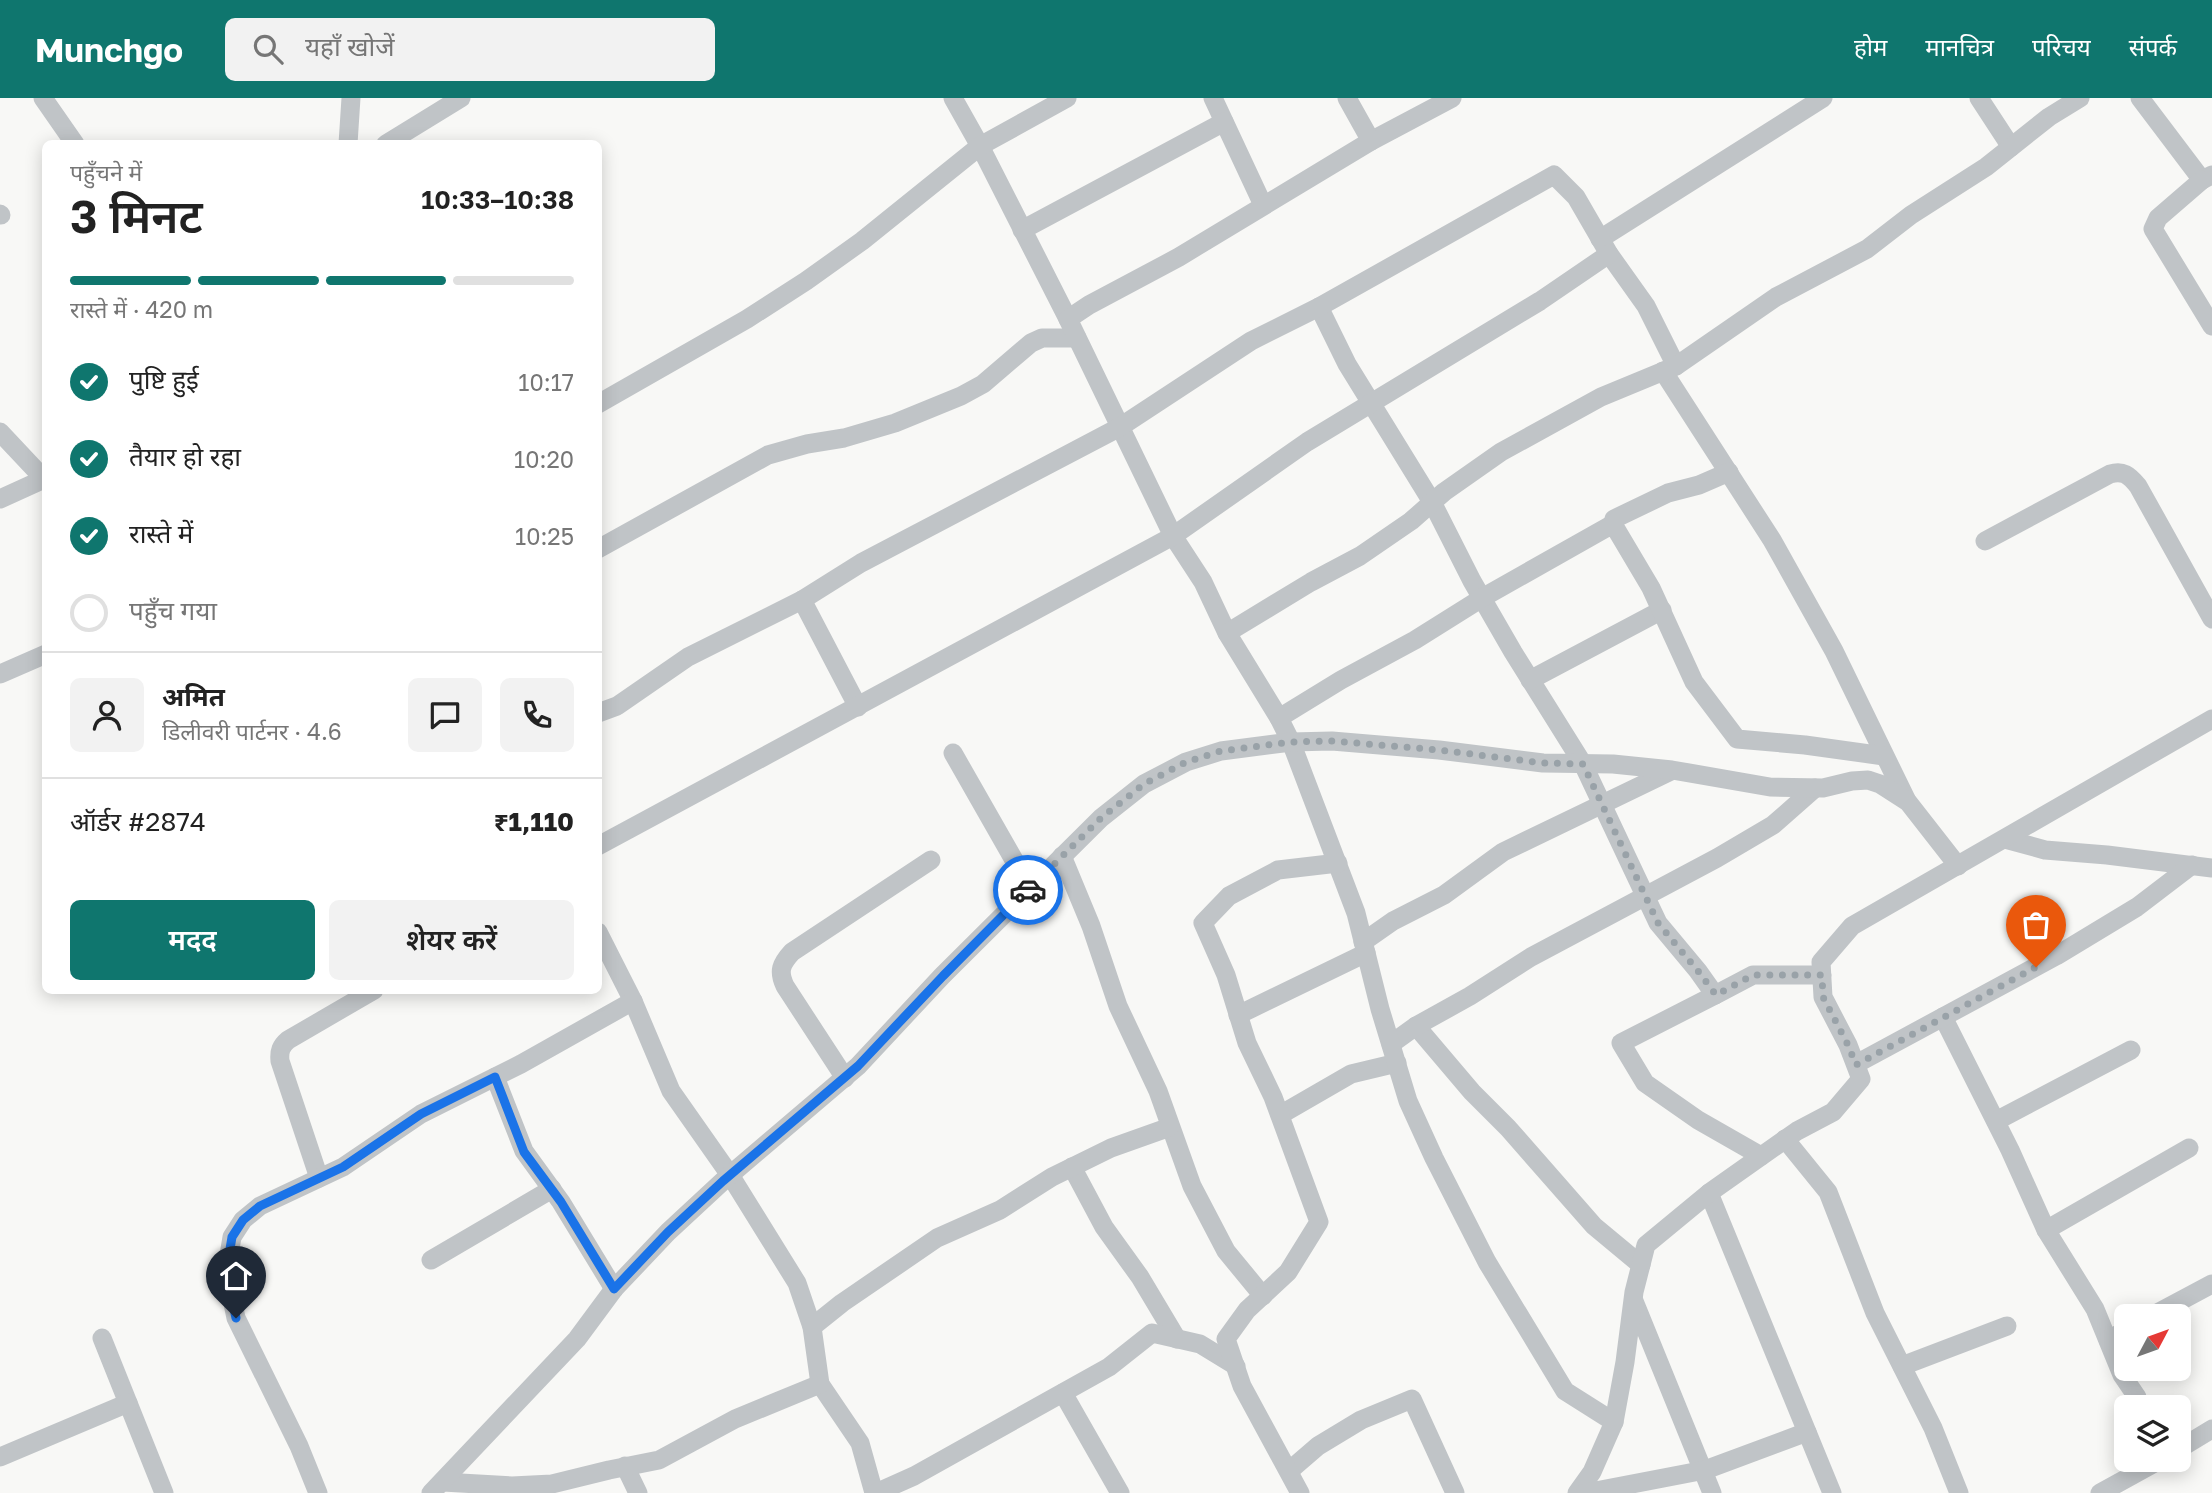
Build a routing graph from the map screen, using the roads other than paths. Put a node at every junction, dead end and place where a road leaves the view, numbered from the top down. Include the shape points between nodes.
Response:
1 (43, 98) edge
2 (351, 98) edge
3 (461, 98) edge
4 (953, 98) edge
5 (1067, 98) edge
6 (1213, 98) edge
7 (1347, 98) edge
8 (1452, 98) edge
9 (1823, 98) edge
10 (1979, 98) edge
11 (2080, 98) edge
12 (2140, 98) edge
13 (1224, 122) junction
14 (72, 140) edge
15 (348, 140) edge
16 (393, 140) edge
17 (1371, 141) junction
18 (980, 146) junction
19 (2011, 147) junction
20 (2207, 177) edge
21 (1263, 205) junction
22 (1022, 230) junction
23 (1604, 246) junction
24 (1319, 307) junction
25 (1068, 319) junction
26 (2212, 326) edge
27 (1077, 338) junction
28 (1670, 369) junction
29 (602, 402) edge
30 (1372, 403) junction
31 (1120, 427) junction
32 (0, 432) edge
33 (1729, 471) junction
34 (42, 473) edge
35 (0, 499) edge
36 (1433, 502) junction
37 (1614, 524) junction
38 (1173, 536) junction
39 (1985, 541) dead end
40 (602, 547) edge
41 (1482, 598) junction
42 (802, 600) junction
43 (1662, 610) junction
44 (2212, 619) edge
45 (1227, 633) junction
46 (42, 656) edge
47 (0, 674) edge
48 (1530, 680) junction
49 (858, 706) junction
50 (602, 712) edge
51 (1279, 718) junction
52 (2212, 719) edge
53 (1291, 742) junction
54 (953, 753) dead end
55 (1884, 756) junction
56 (1583, 764) junction
57 (1672, 771) junction
58 (1815, 788) junction
59 (1908, 802) junction
60 (1604, 804) junction
61 (2005, 839) junction
62 (602, 844) edge
63 (1062, 856) junction
64 (931, 860) dead end
65 (1338, 863) junction
66 (2192, 865) junction
67 (1958, 866) junction
68 (2212, 868) edge
69 (1030, 888) junction
70 (1644, 897) junction
71 (602, 940) edge
72 (1365, 947) junction
73 (1822, 975) junction
74 (366, 994) edge
75 (1716, 995) junction
76 (633, 1001) junction
77 (1238, 1015) junction
78 (1943, 1017) junction
79 (1416, 1026) junction
80 (2131, 1049) dead end
81 (1394, 1054) junction
82 (1856, 1065) junction
83 (495, 1077) junction
84 (845, 1078) junction
85 (1280, 1115) junction
86 (1996, 1121) junction
87 (1170, 1127) junction
88 (1785, 1139) junction
89 (2189, 1147) dead end
90 (1761, 1156) junction
91 (1072, 1167) junction
92 (730, 1175) junction
93 (319, 1178) junction
94 (552, 1189) junction
95 (1709, 1193) junction
96 (2046, 1230) junction
97 (431, 1260) dead end
98 (1641, 1265) junction
99 (2212, 1284) edge
100 (614, 1289) junction
101 (1263, 1296) junction
102 (1633, 1300) junction
103 (2174, 1304) edge
104 (2007, 1326) dead end
105 (812, 1327) junction
106 (2114, 1337) edge
107 (103, 1338) dead end
108 (1177, 1339) junction
109 (2108, 1340) junction
110 (1236, 1366) junction
111 (1902, 1366) junction
112 (820, 1384) junction
113 (1063, 1393) junction
114 (2136, 1395) edge
115 (128, 1403) junction
116 (1614, 1422) junction
117 (2212, 1429) edge
118 (1807, 1432) junction
119 (2191, 1442) edge
120 (0, 1457) edge
121 (625, 1466) junction
122 (1704, 1470) junction
123 (1289, 1471) junction
124 (2138, 1472) edge
125 (437, 1487) edge
126 (164, 1493) edge
127 (318, 1493) edge
128 (638, 1493) edge
129 (875, 1493) edge
130 (1119, 1493) edge
131 (1300, 1493) edge
132 (1455, 1493) edge
133 (1577, 1493) edge
134 (1585, 1493) edge
135 (1713, 1493) edge
136 (1832, 1493) edge
137 (1959, 1493) edge
138 (2100, 1493) edge

1 - 14 street
2 - 15 street
3 - 16 street
4 - 18 street
5 - 18 street
6 - 13 street
7 - 17 street
8 - 17 street
9 - 23 street
10 - 19 street
11 - 19 street
12 - 20 street
13 - 21 street
13 - 22 street
17 - 21 street
18 - 22 street
18 - 29 street via 806,281
19 - 28 street via 1867,249 1776,297
20 - 26 street via 2158,218 2153,229
21 - 25 street
22 - 25 street
23 - 24 street via 1576,197 1554,175
23 - 28 street via 1646,306
23 - 30 street via 1540,301
24 - 30 street via 1346,364
24 - 31 street via 1251,341
25 - 27 street
27 - 31 street
27 - 40 street via 1042,338 1031,343 961,397 894,423 768,455
28 - 33 street
28 - 36 street via 1601,397 1501,452
30 - 36 street
30 - 38 street via 1307,442
31 - 38 street
31 - 42 street via 861,563
32 - 34 street
33 - 37 street via 1668,493 1614,519
33 - 55 street via 1834,651
34 - 35 street
36 - 41 street
36 - 45 street via 1360,556
37 - 41 street
37 - 43 street
38 - 45 street via 1203,582
38 - 49 street
39 - 44 street via 2110,474 2126,473 2138,486
41 - 48 street
41 - 51 street
42 - 49 street
42 - 50 street via 688,657
43 - 48 street
43 - 55 street via 1694,682 1737,739
45 - 51 street
46 - 47 street
48 - 56 street
49 - 62 street
51 - 53 street
52 - 61 street
53 - 56 street via 1332,741
53 - 63 street via 1221,751 1186,762 1144,784
53 - 65 street
54 - 69 street
55 - 59 street
56 - 57 street
56 - 60 street
57 - 58 street via 1770,787
57 - 60 street
58 - 59 street via 1868,780
58 - 70 street via 1773,825
59 - 67 street
60 - 70 street
60 - 72 street via 1503,852 1444,895 1393,921
61 - 66 street via 2045,850
61 - 67 street
63 - 69 street
63 - 87 street via 1118,1006
64 - 84 street via 792,952 780,968 785,986
65 - 72 street
65 - 77 street via 1278,870 1229,896 1203,923
66 - 68 street
66 - 78 street via 2137,907
67 - 73 street via 1852,926 1821,961
69 - 84 street
70 - 75 street via 1658,923
70 - 79 street
71 - 76 street
72 - 77 street
72 - 81 street
73 - 75 street via 1753,975
73 - 82 street via 1823,997
74 - 93 street via 289,1040 279,1053
75 - 90 street via 1620,1044 1645,1083
76 - 83 street
76 - 92 street via 671,1091
77 - 85 street
78 - 82 street
78 - 86 street
79 - 81 street
79 - 98 street via 1594,1226
80 - 86 street
81 - 85 street via 1351,1073
81 - 116 street via 1408,1101 1487,1262 1565,1391
82 - 88 street via 1861,1079 1833,1112
83 - 93 street via 421,1114
83 - 94 street via 524,1152
84 - 92 street
85 - 101 street via 1319,1222 1288,1272
86 - 96 street
87 - 91 street via 1111,1147
87 - 101 street via 1192,1186 1226,1251
88 - 90 street
88 - 111 street via 1828,1192 1875,1313
89 - 96 street
90 - 95 street
91 - 105 street via 1000,1210 937,1238
91 - 108 street via 1104,1227
92 - 100 street
92 - 105 street via 797,1283
93 - 127 street via 260,1206 243,1220 232,1237 229,1255 236,1318
94 - 97 street
94 - 100 street
95 - 98 street via 1646,1245
95 - 118 street
96 - 109 street via 2095,1309
98 - 102 street
99 - 103 street
100 - 125 street via 577,1339
101 - 110 street via 1226,1339
102 - 116 street
102 - 122 street
104 - 111 street
105 - 112 street
106 - 109 street
107 - 115 street
108 - 110 street via 1200,1344
108 - 113 street via 1152,1333 1109,1367
109 - 114 street
110 - 123 street via 1242,1386
111 - 137 street
112 - 121 street via 735,1419 659,1460
112 - 129 street via 860,1443
113 - 129 street
113 - 130 street
115 - 120 street
115 - 126 street
116 - 133 street via 1592,1472
117 - 119 street
118 - 122 street
118 - 136 street
121 - 125 street via 552,1484
121 - 128 street
122 - 134 street
122 - 135 street
123 - 131 street
123 - 132 street via 1318,1446 1361,1420 1412,1399
124 - 138 street

